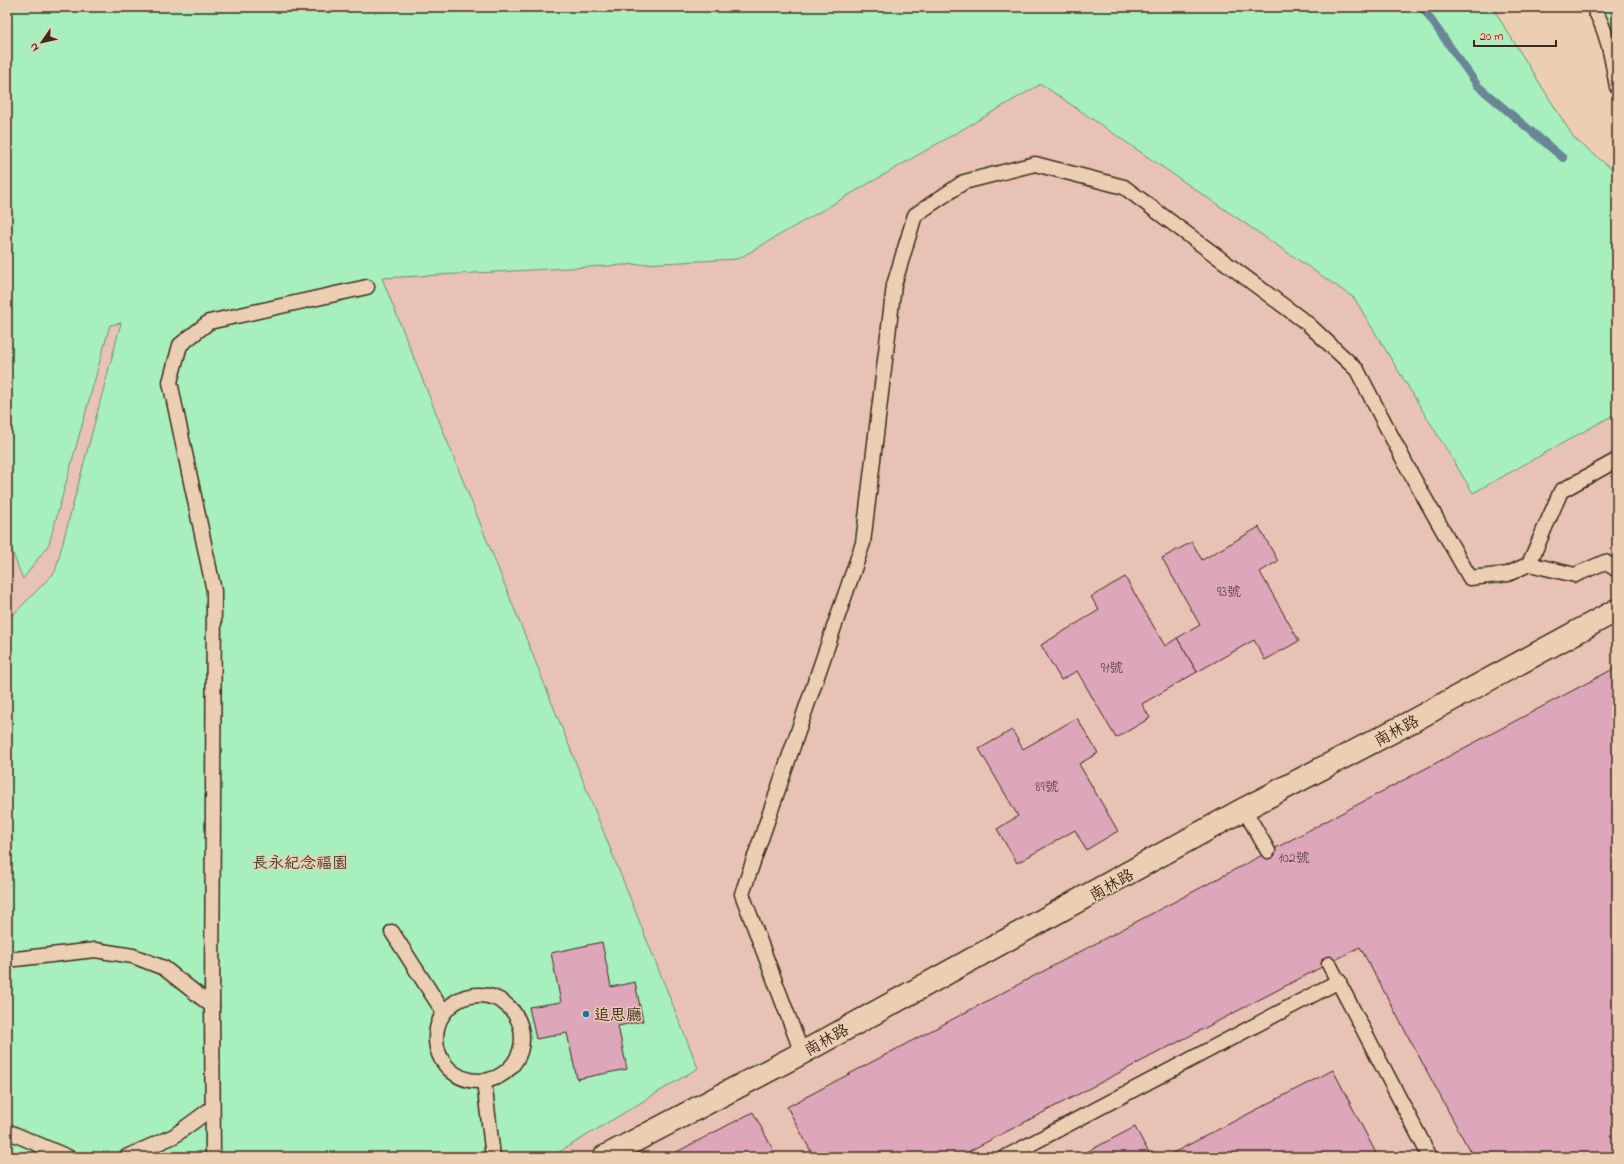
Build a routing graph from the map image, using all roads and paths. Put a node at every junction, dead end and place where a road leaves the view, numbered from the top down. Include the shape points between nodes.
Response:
1 (1593, 7) edge
2 (1617, 87) edge
3 (367, 287) dead end
4 (1617, 460) edge
5 (1529, 564) junction
6 (1617, 570) edge
7 (1617, 610) edge
8 (1244, 809) junction
9 (1268, 851) dead end
10 (392, 932) dead end
11 (7, 960) edge
12 (1329, 964) dead end
13 (1339, 981) junction
14 (212, 1006) junction
15 (444, 1014) junction
16 (802, 1053) junction
17 (484, 1081) junction
18 (212, 1108) junction
19 (7, 1131) edge
20 (68, 1157) edge
21 (126, 1157) edge
22 (213, 1157) edge
23 (493, 1157) edge
24 (604, 1157) edge
25 (1006, 1157) edge
26 (1430, 1157) edge

1 - 2 lane via 1602,22
3 - 14 lane via 209,322 180,345 170,382 214,591
4 - 5 lane via 1561,491
5 - 6 lane via 1575,575 1605,562
5 - 16 lane via 1508,574 1470,578 1411,474 1357,370 1308,324 1124,186 1035,164 964,182 915,215 894,285 863,543 742,894
7 - 8 street, 南林路
8 - 9 lane
8 - 16 street, 南林路
10 - 15 lane
11 - 14 lane via 95,950 133,956 164,968
12 - 13 lane
13 - 25 lane
13 - 26 lane
14 - 18 lane
15 - 17 lane via 438,1026 436,1039 439,1053 446,1065 456,1074 470,1080
15 - 17 lane via 453,1004 465,997 480,995 494,997 506,1004 516,1015 522,1029 523,1043 518,1057 510,1069 498,1077
16 - 24 street, 南林路
17 - 23 lane
18 - 21 lane via 174,1136
18 - 22 lane
19 - 20 lane

